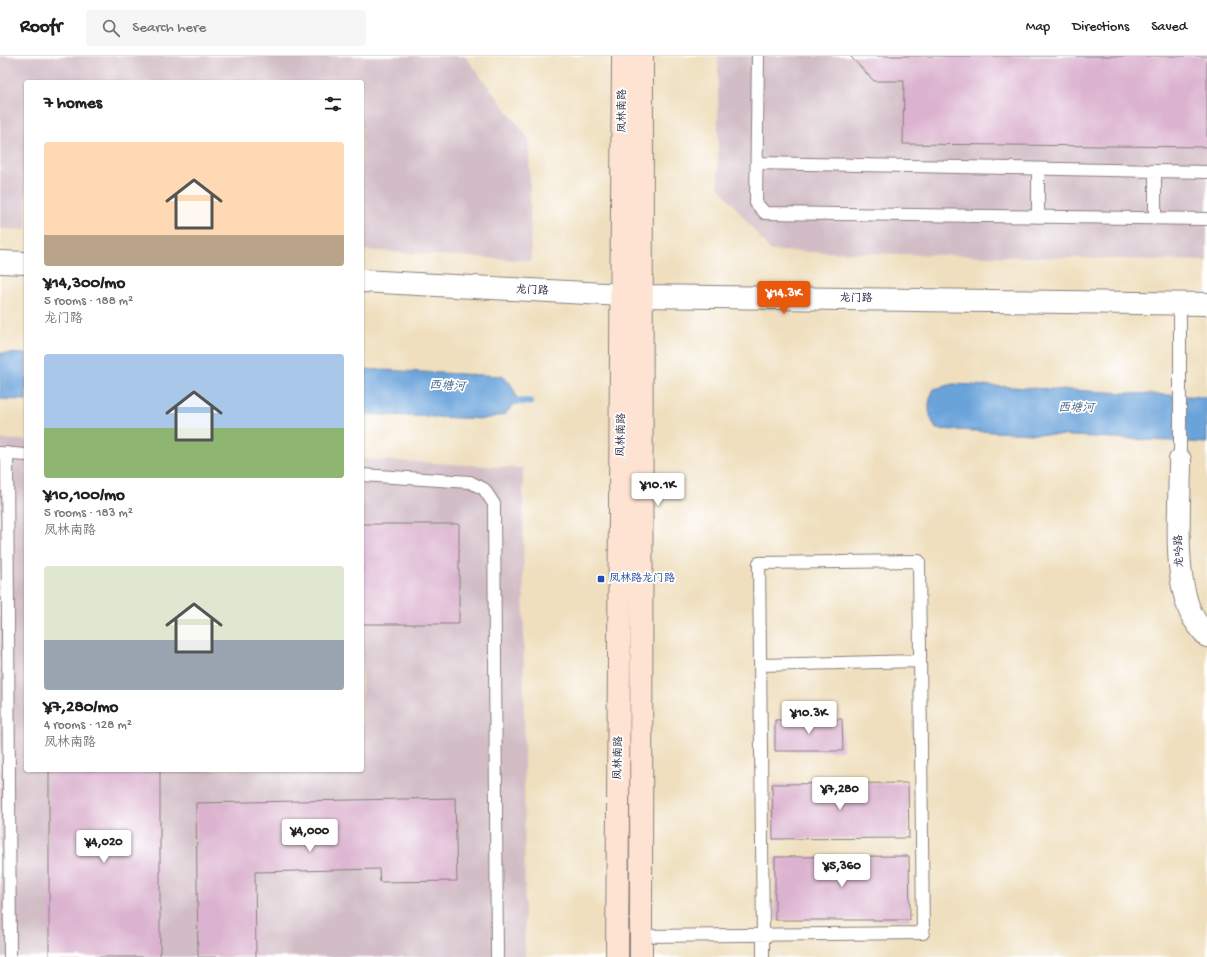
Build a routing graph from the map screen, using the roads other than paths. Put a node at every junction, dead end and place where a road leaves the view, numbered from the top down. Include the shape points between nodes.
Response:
1 (623, 56) edge
2 (642, 56) edge
3 (758, 56) edge
4 (757, 163) junction
5 (1038, 169) junction
6 (1155, 171) junction
7 (1207, 172) edge
8 (1038, 217) junction
9 (1155, 218) junction
10 (1207, 219) edge
11 (0, 262) edge
12 (24, 263) edge
13 (364, 282) edge
14 (632, 296) junction
15 (1180, 304) junction
16 (1207, 304) edge
17 (4, 453) edge
18 (24, 455) edge
19 (1180, 460) joint
20 (364, 475) edge
21 (1207, 636) edge
22 (920, 661) junction
23 (760, 665) junction
24 (763, 935) junction
25 (641, 936) junction
26 (10, 957) edge
27 (497, 957) edge
28 (617, 957) edge
29 (640, 957) edge
30 (763, 957) edge

1 - 14 main road, 凤林南路
2 - 14 main road, 凤林南路
3 - 4 lane
4 - 5 lane
4 - 8 lane via 756,203 765,213
5 - 6 lane
5 - 8 lane
6 - 7 lane
6 - 9 lane
8 - 9 lane
9 - 10 lane
11 - 12 street
13 - 14 street, 龙门路
14 - 15 street, 龙门路
14 - 25 main road, 凤林南路
14 - 28 main road, 凤林南路
15 - 16 street, 龙门路
15 - 19 lane
17 - 18 lane
17 - 26 lane
19 - 21 street, 龙吟路 via 1179,557 1182,587 1190,612
20 - 27 lane via 470,482 484,489 494,504
22 - 23 lane
22 - 23 lane via 919,561 759,562
22 - 24 lane via 923,934
23 - 24 lane
24 - 25 lane
24 - 30 lane
25 - 29 main road, 凤林南路

